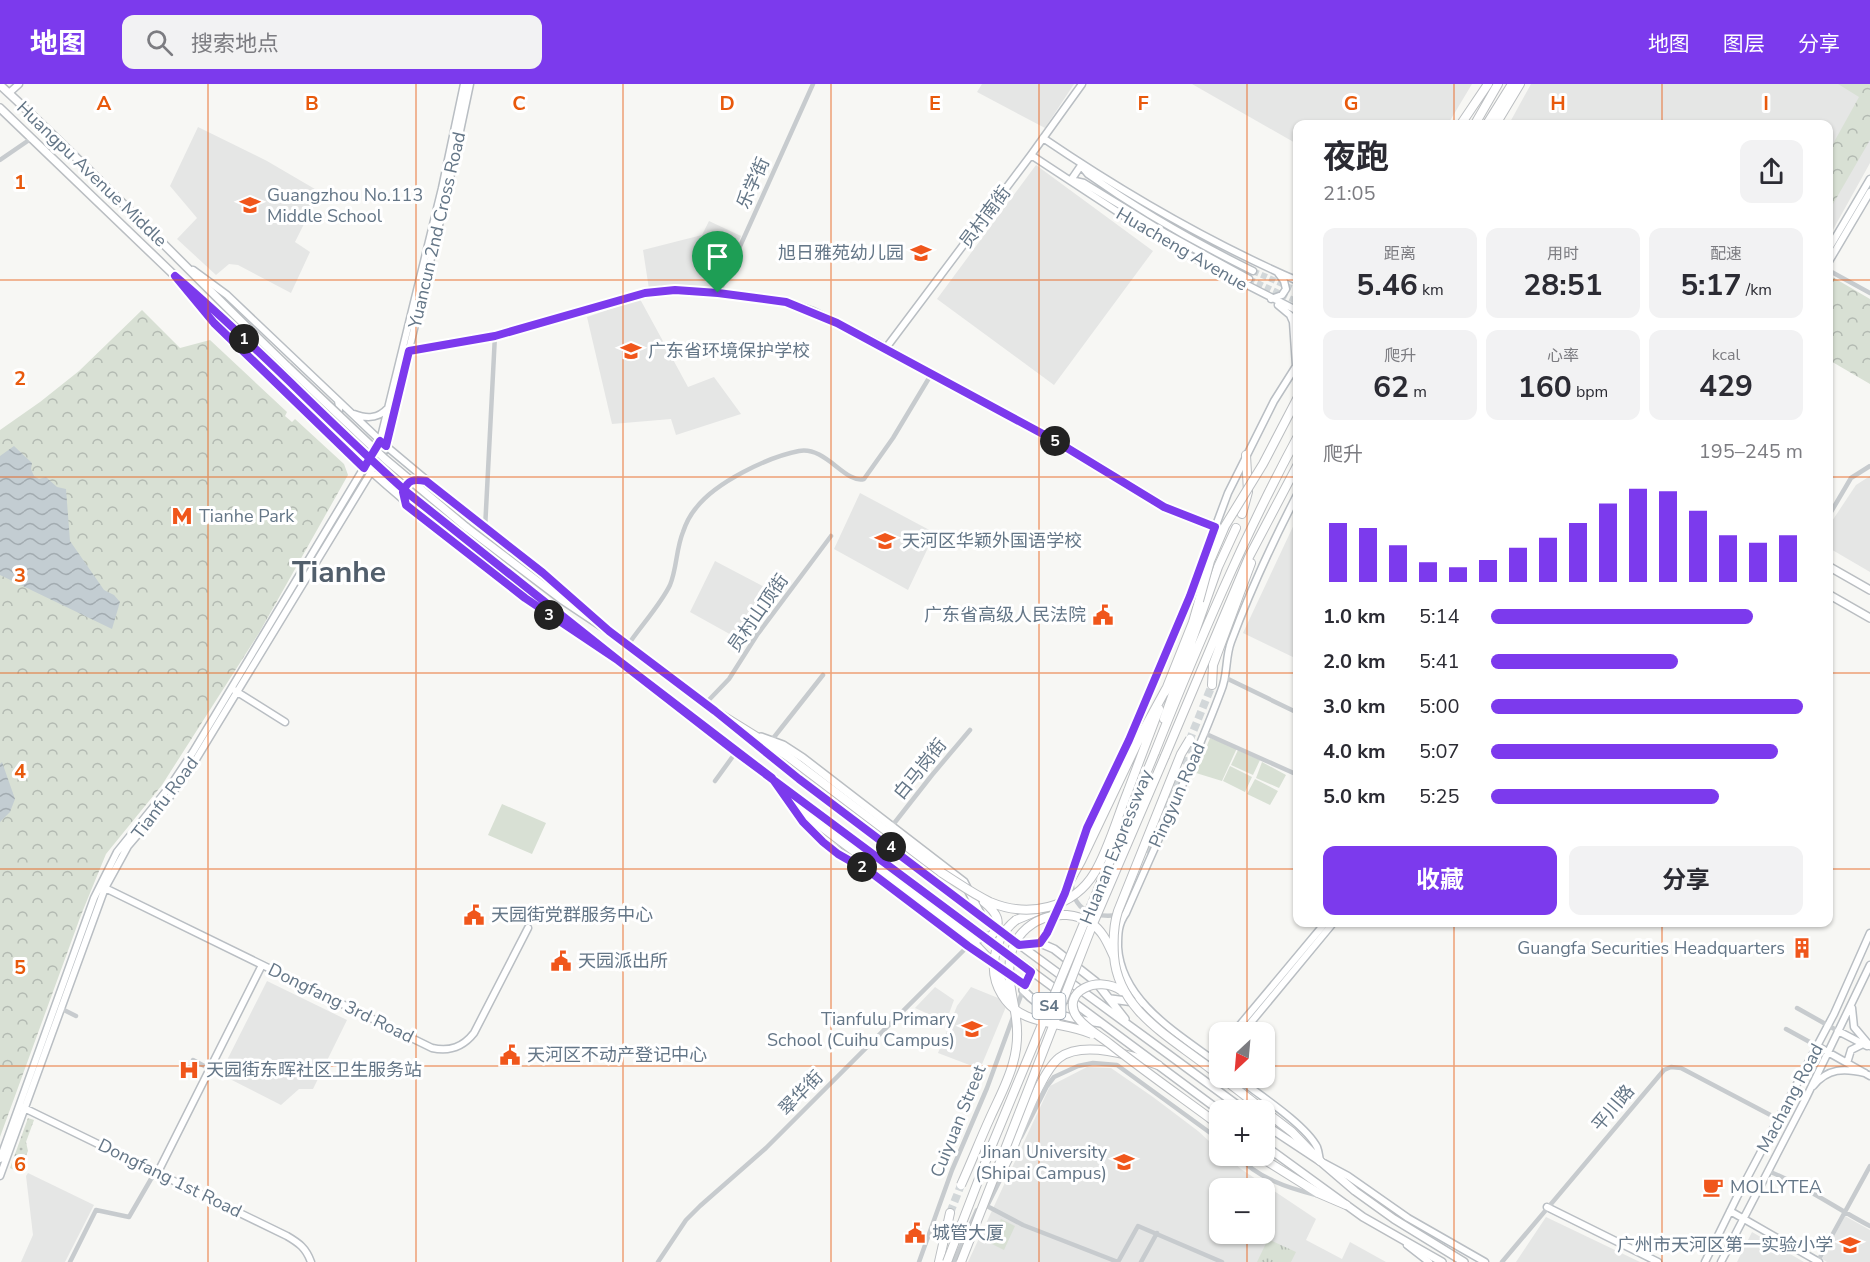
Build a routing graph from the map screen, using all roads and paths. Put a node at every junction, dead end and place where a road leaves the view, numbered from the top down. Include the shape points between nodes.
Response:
1 (19, 84) edge
2 (464, 84) edge
3 (470, 84) edge
4 (813, 84) edge
5 (1082, 84) edge
6 (1488, 84) edge
7 (1498, 84) edge
8 (1512, 84) edge
9 (1520, 84) edge
10 (0, 85) edge
11 (9, 93) junction
12 (0, 108) edge
13 (1464, 120) edge
14 (1477, 120) edge
15 (1489, 120) edge
16 (1498, 120) edge
17 (32, 138) junction
18 (1043, 138) junction
19 (1031, 155) junction
20 (0, 160) edge
21 (1082, 164) junction
22 (1870, 179) edge
23 (1071, 180) junction
24 (1870, 192) edge
25 (1833, 242) edge
26 (1833, 255) edge
27 (187, 266) junction
28 (1253, 271) tunnel mouth
29 (1277, 272) junction
30 (1833, 273) edge
31 (175, 276) junction
32 (1249, 279) tunnel mouth
33 (1293, 279) edge
34 (718, 293) junction
35 (1870, 293) edge
36 (1271, 299) junction
37 (1293, 309) edge
38 (1293, 322) edge
39 (495, 336) junction
40 (886, 348) junction
41 (409, 351) junction
42 (1293, 372) edge
43 (932, 373) junction
44 (338, 400) junction
45 (390, 405) junction
46 (1293, 407) edge
47 (351, 413) junction
48 (316, 422) junction
49 (380, 441) junction
50 (1293, 445) edge
51 (386, 446) junction
52 (1246, 455) junction
53 (1870, 466) edge
54 (364, 468) junction
55 (371, 473) junction
56 (1293, 473) edge
57 (426, 481) junction
58 (1285, 488) junction
59 (1293, 503) edge
60 (406, 505) junction
61 (1833, 509) edge
62 (1242, 514) dead end
63 (1215, 527) junction
64 (1236, 528) dead end
65 (485, 529) junction
66 (831, 536) dead end
67 (1833, 569) edge
68 (1870, 590) edge
69 (1833, 597) edge
70 (1870, 618) edge
71 (609, 631) junction
72 (628, 645) junction
73 (619, 661) junction
74 (823, 675) dead end
75 (1226, 678) junction
76 (1153, 682) junction
77 (1212, 685) tunnel mouth
78 (1166, 689) junction
79 (235, 690) junction
80 (705, 704) junction
81 (715, 711) junction
82 (1293, 711) edge
83 (285, 722) dead end
84 (970, 730) dead end
85 (1204, 733) junction
86 (755, 735) junction
87 (1190, 739) dead end
88 (771, 741) junction
89 (736, 752) junction
90 (1155, 752) junction
91 (1293, 773) edge
92 (772, 778) junction
93 (715, 781) dead end
94 (892, 826) junction
95 (942, 873) junction
96 (1071, 879) junction
97 (102, 886) junction
98 (1074, 896) junction
99 (1045, 909) junction
100 (1126, 913) junction
101 (981, 915) junction
102 (955, 927) junction
103 (1322, 927) edge
104 (1330, 927) edge
105 (528, 928) dead end
106 (1870, 933) edge
107 (1040, 943) junction
108 (1019, 945) junction
109 (968, 946) junction
110 (1114, 957) junction
111 (262, 965) junction
112 (1870, 965) edge
113 (1031, 972) junction
114 (1024, 988) junction
115 (1124, 992) junction
116 (1111, 999) junction
117 (1012, 1001) junction
118 (1839, 1001) junction
119 (1142, 1002) junction
120 (1851, 1003) junction
121 (60, 1008) junction
122 (1797, 1008) dead end
123 (76, 1016) dead end
124 (1242, 1022) edge
125 (1252, 1022) edge
126 (1102, 1024) junction
127 (1130, 1025) junction
128 (1828, 1025) junction
129 (1786, 1029) dead end
130 (1838, 1030) junction
131 (1817, 1046) junction
132 (1868, 1046) edge
133 (1118, 1051) junction
134 (1827, 1052) junction
135 (1209, 1056) edge
136 (193, 1060) dead end
137 (1847, 1063) junction
138 (1158, 1065) junction
139 (210, 1068) junction
140 (1209, 1068) edge
141 (1802, 1074) junction
142 (1867, 1075) edge
143 (1814, 1080) junction
144 (1235, 1088) edge
145 (1250, 1088) edge
146 (1809, 1091) junction
147 (1231, 1100) edge
148 (1209, 1103) edge
149 (22, 1107) junction
150 (1209, 1118) edge
151 (1778, 1119) junction
152 (1275, 1131) edge
153 (1209, 1132) edge
154 (1275, 1153) edge
155 (0, 1159) edge
156 (1320, 1161) junction
157 (1248, 1166) edge
158 (1268, 1166) edge
159 (1275, 1166) edge
160 (1870, 1166) edge
161 (1768, 1170) junction
162 (158, 1172) junction
163 (1259, 1173) junction
164 (0, 1176) edge
165 (962, 1185) tunnel mouth
166 (1740, 1191) junction
167 (1328, 1198) junction
168 (1753, 1199) junction
169 (1346, 1205) junction
170 (987, 1206) junction
171 (1547, 1207) junction
172 (1730, 1211) junction
173 (1843, 1212) junction
174 (950, 1213) tunnel mouth
175 (1743, 1218) junction
176 (1870, 1226) edge
177 (1157, 1233) junction
178 (970, 1239) junction
179 (1399, 1239) junction
180 (70, 1262) edge
181 (311, 1262) edge
182 (658, 1262) edge
183 (919, 1262) edge
184 (939, 1262) edge
185 (947, 1262) edge
186 (954, 1262) edge
187 (961, 1262) edge
188 (1142, 1262) edge
189 (1222, 1262) edge
190 (1429, 1262) edge
191 (1442, 1262) edge
192 (1464, 1262) edge
193 (1485, 1262) edge
194 (1502, 1262) edge
195 (1658, 1262) edge
196 (1705, 1262) edge
197 (1721, 1262) edge
198 (1818, 1262) edge

1 - 11 street
2 - 45 street, Yuancun 2nd Cross Road
3 - 41 street, Yuancun 2nd Cross Road
4 - 34 street, 乐学街
5 - 18 street, 员村南街
6 - 13 highway
7 - 14 highway
8 - 15 highway
9 - 16 highway
10 - 11 main road, Huangpu Avenue Middle
11 - 27 main road, Huangpu Avenue Middle
12 - 17 main road, Huangpu Avenue Middle
17 - 20 street
17 - 31 main road, Huangpu Avenue Middle
18 - 19 street, 员村南街
18 - 21 street, Huacheng Avenue
19 - 23 street, Huacheng Avenue
19 - 40 street, 员村南街
21 - 23 street
21 - 28 street, Huacheng Avenue via 1088,174 1131,204
21 - 29 street, Huacheng Avenue via 1181,225
22 - 25 street
23 - 32 street, Huacheng Avenue via 1084,183 1176,240
23 - 36 street, Huacheng Avenue via 1166,243
24 - 26 street
27 - 44 street via 227,295
27 - 71 main road, Huangpu Avenue Middle, bridge via 385,459 466,527
29 - 33 street, Huacheng Avenue
29 - 36 street via 1286,289
30 - 35 street
31 - 48 street via 214,323
31 - 73 main road, Huangpu Avenue Middle, bridge via 381,469
34 - 39 street via 645,293
34 - 40 street via 800,306
36 - 37 street, Huacheng Avenue
36 - 38 street
39 - 41 street
39 - 65 street
40 - 43 street
41 - 51 street, Yuancun 2nd Cross Road
42 - 52 street
43 - 63 street via 1164,507
43 - 72 street via 864,479 855,479 817,453 800,451 762,464 703,500 684,530 669,585
44 - 47 street
44 - 48 street via 335,420 327,424
45 - 47 street via 375,417
45 - 49 street, Yuancun 2nd Cross Road
46 - 78 highway, bridge via 1225,526
47 - 49 street
48 - 54 street
49 - 51 street
49 - 54 street, Tianfu Road
50 - 90 highway, Huanan Expressway / S4 via 1226,581
51 - 55 street, Tianfu Road
51 - 57 street
52 - 62 highway via 1248,492
52 - 63 street
53 - 61 street via 1851,478
54 - 55 street
54 - 79 street, Tianfu Road
55 - 60 street
55 - 79 street, Tianfu Road
56 - 58 highway, Huanan Expressway / S4
57 - 60 street via 416,479 407,483 403,492
57 - 65 street
58 - 77 highway via 1257,546 1213,665
58 - 178 highway, Huanan Expressway / S4, bridge via 1249,557 1092,926
59 - 75 street, Pingyun Road via 1230,645
60 - 73 street via 536,606
63 - 76 street
64 - 90 highway via 1218,567
65 - 71 street
66 - 80 street, 员村山顶街 via 729,679
67 - 68 main road
69 - 70 main road
71 - 72 main road, Huangpu Avenue Middle
72 - 80 main road, Huangpu Avenue Middle
73 - 89 main road, Huangpu Avenue Middle
74 - 88 street
75 - 82 street
75 - 85 street, Pingyun Road
76 - 78 street
76 - 96 street via 1087,828
78 - 96 highway
78 - 98 highway, bridge via 1098,867
79 - 83 street
79 - 97 street, Tianfu Road via 171,785 117,852
80 - 81 main road, Huangpu Avenue Middle
81 - 86 highway
81 - 101 main road, Huangpu Avenue Middle
84 - 94 street, 白马岗街
85 - 91 street
85 - 100 street, Pingyun Road
86 - 88 main road
86 - 95 highway
87 - 110 highway, bridge via 1119,911 1113,932
88 - 94 main road via 803,758
89 - 92 main road, Huangpu Avenue Middle
89 - 93 street
90 - 185 highway, Huanan Expressway / S4, bridge
92 - 102 highway via 814,820
92 - 109 main road via 808,829
92 - 113 main road, Huangpu Avenue Middle
94 - 101 main road via 964,882
95 - 99 highway, bridge via 997,904
95 - 102 highway, bridge via 984,902 998,917 996,931 985,939 974,938
96 - 98 street
96 - 107 street
97 - 111 street, Dongfang 3rd Road
97 - 121 street, Tianfu Road
97 - 149 street, Tianfu Road
98 - 99 highway, bridge
98 - 100 street via 1079,906 1094,914
99 - 133 highway, bridge via 1019,918 1002,935 994,966 1001,993 1025,1017 1076,1028
100 - 119 street, Pingyun Road via 1120,921 1119,957 1126,980
101 - 108 main road, Huangpu Avenue Middle
102 - 117 highway, bridge via 992,961
103 - 124 street
104 - 125 street
105 - 111 street, Dongfang 3rd Road via 474,1033 467,1042 443,1050
106 - 118 street, Machang Road
107 - 108 main road
107 - 116 main road via 1085,972
108 - 127 main road, Huangpu Avenue Middle
109 - 114 main road
109 - 182 street, 翠华街 via 766,1148 686,1220
110 - 115 highway, bridge
110 - 117 highway, bridge via 1101,932 1083,919 1066,915 1038,920 1022,933 1011,952
111 - 139 street
112 - 120 street, Machang Road
113 - 114 main road
113 - 126 main road, Huangpu Avenue Middle
114 - 126 main road via 1054,1014
114 - 183 street, Cuiyuan Street
115 - 133 highway, bridge via 1111,985 1093,984 1079,992 1074,1003 1079,1019
115 - 140 highway, bridge via 1147,1020
116 - 119 main road
116 - 127 main road
117 - 165 highway, bridge via 1017,1032 1013,1062
118 - 120 street
118 - 128 street, Machang Road
119 - 135 street, Pingyun Road
120 - 130 street, Machang Road
120 - 132 street via 1854,1027
121 - 123 street
121 - 149 street, Tianfu Road
122 - 128 street
126 - 138 main road, Huangpu Avenue Middle
127 - 147 main road, Huangpu Avenue Middle
128 - 130 street
128 - 131 street, Machang Road
129 - 131 street
130 - 132 street
130 - 134 street, Machang Road
131 - 134 street
131 - 141 street, Machang Road
132 - 137 street via 1851,1050
133 - 150 highway, bridge
134 - 137 street
134 - 143 street, Machang Road
136 - 139 street
137 - 142 street
138 - 148 main road, Huangpu Avenue Middle
138 - 178 highway, bridge via 1116,1052 1091,1050 1059,1058 1030,1107
139 - 162 street
141 - 143 street
141 - 151 street, Machang Road
142 - 146 street via 1833,1071
143 - 146 street, Machang Road
144 - 156 highway via 1292,1132
145 - 156 street via 1305,1134 1318,1149
146 - 161 street, Machang Road
149 - 155 street, Tianfu Road
149 - 162 street, Dongfang 1st Road
149 - 164 street, Tianfu Road
151 - 166 street, Machang Road
151 - 171 street, 平川路 via 1681,1068 1671,1067 1657,1077
152 - 156 main road
153 - 170 street via 1116,1065 1078,1066 1054,1077 1047,1086
154 - 169 main road
156 - 192 main road via 1383,1212
156 - 193 street via 1394,1210
157 - 163 street
158 - 163 street via 1267,1173
159 - 167 highway
160 - 173 street
161 - 168 street, Machang Road
161 - 173 street via 1792,1180
162 - 180 street via 129,1217 96,1210
162 - 181 street, Dongfang 1st Road via 301,1244
163 - 167 street via 1296,1190
166 - 168 street
166 - 172 street, Machang Road
167 - 169 highway
168 - 175 street, Machang Road
169 - 179 main road
170 - 177 street via 1023,1225 1118,1262 1138,1226
170 - 186 street via 977,1210
171 - 194 street, 平川路
171 - 195 street
172 - 175 street
172 - 196 street, Machang Road
173 - 176 street
173 - 198 street
174 - 184 highway
175 - 197 street, Machang Road
175 - 198 street
177 - 188 street
177 - 189 street
178 - 187 highway, Huanan Expressway / S4, bridge
179 - 190 street
179 - 191 main road

